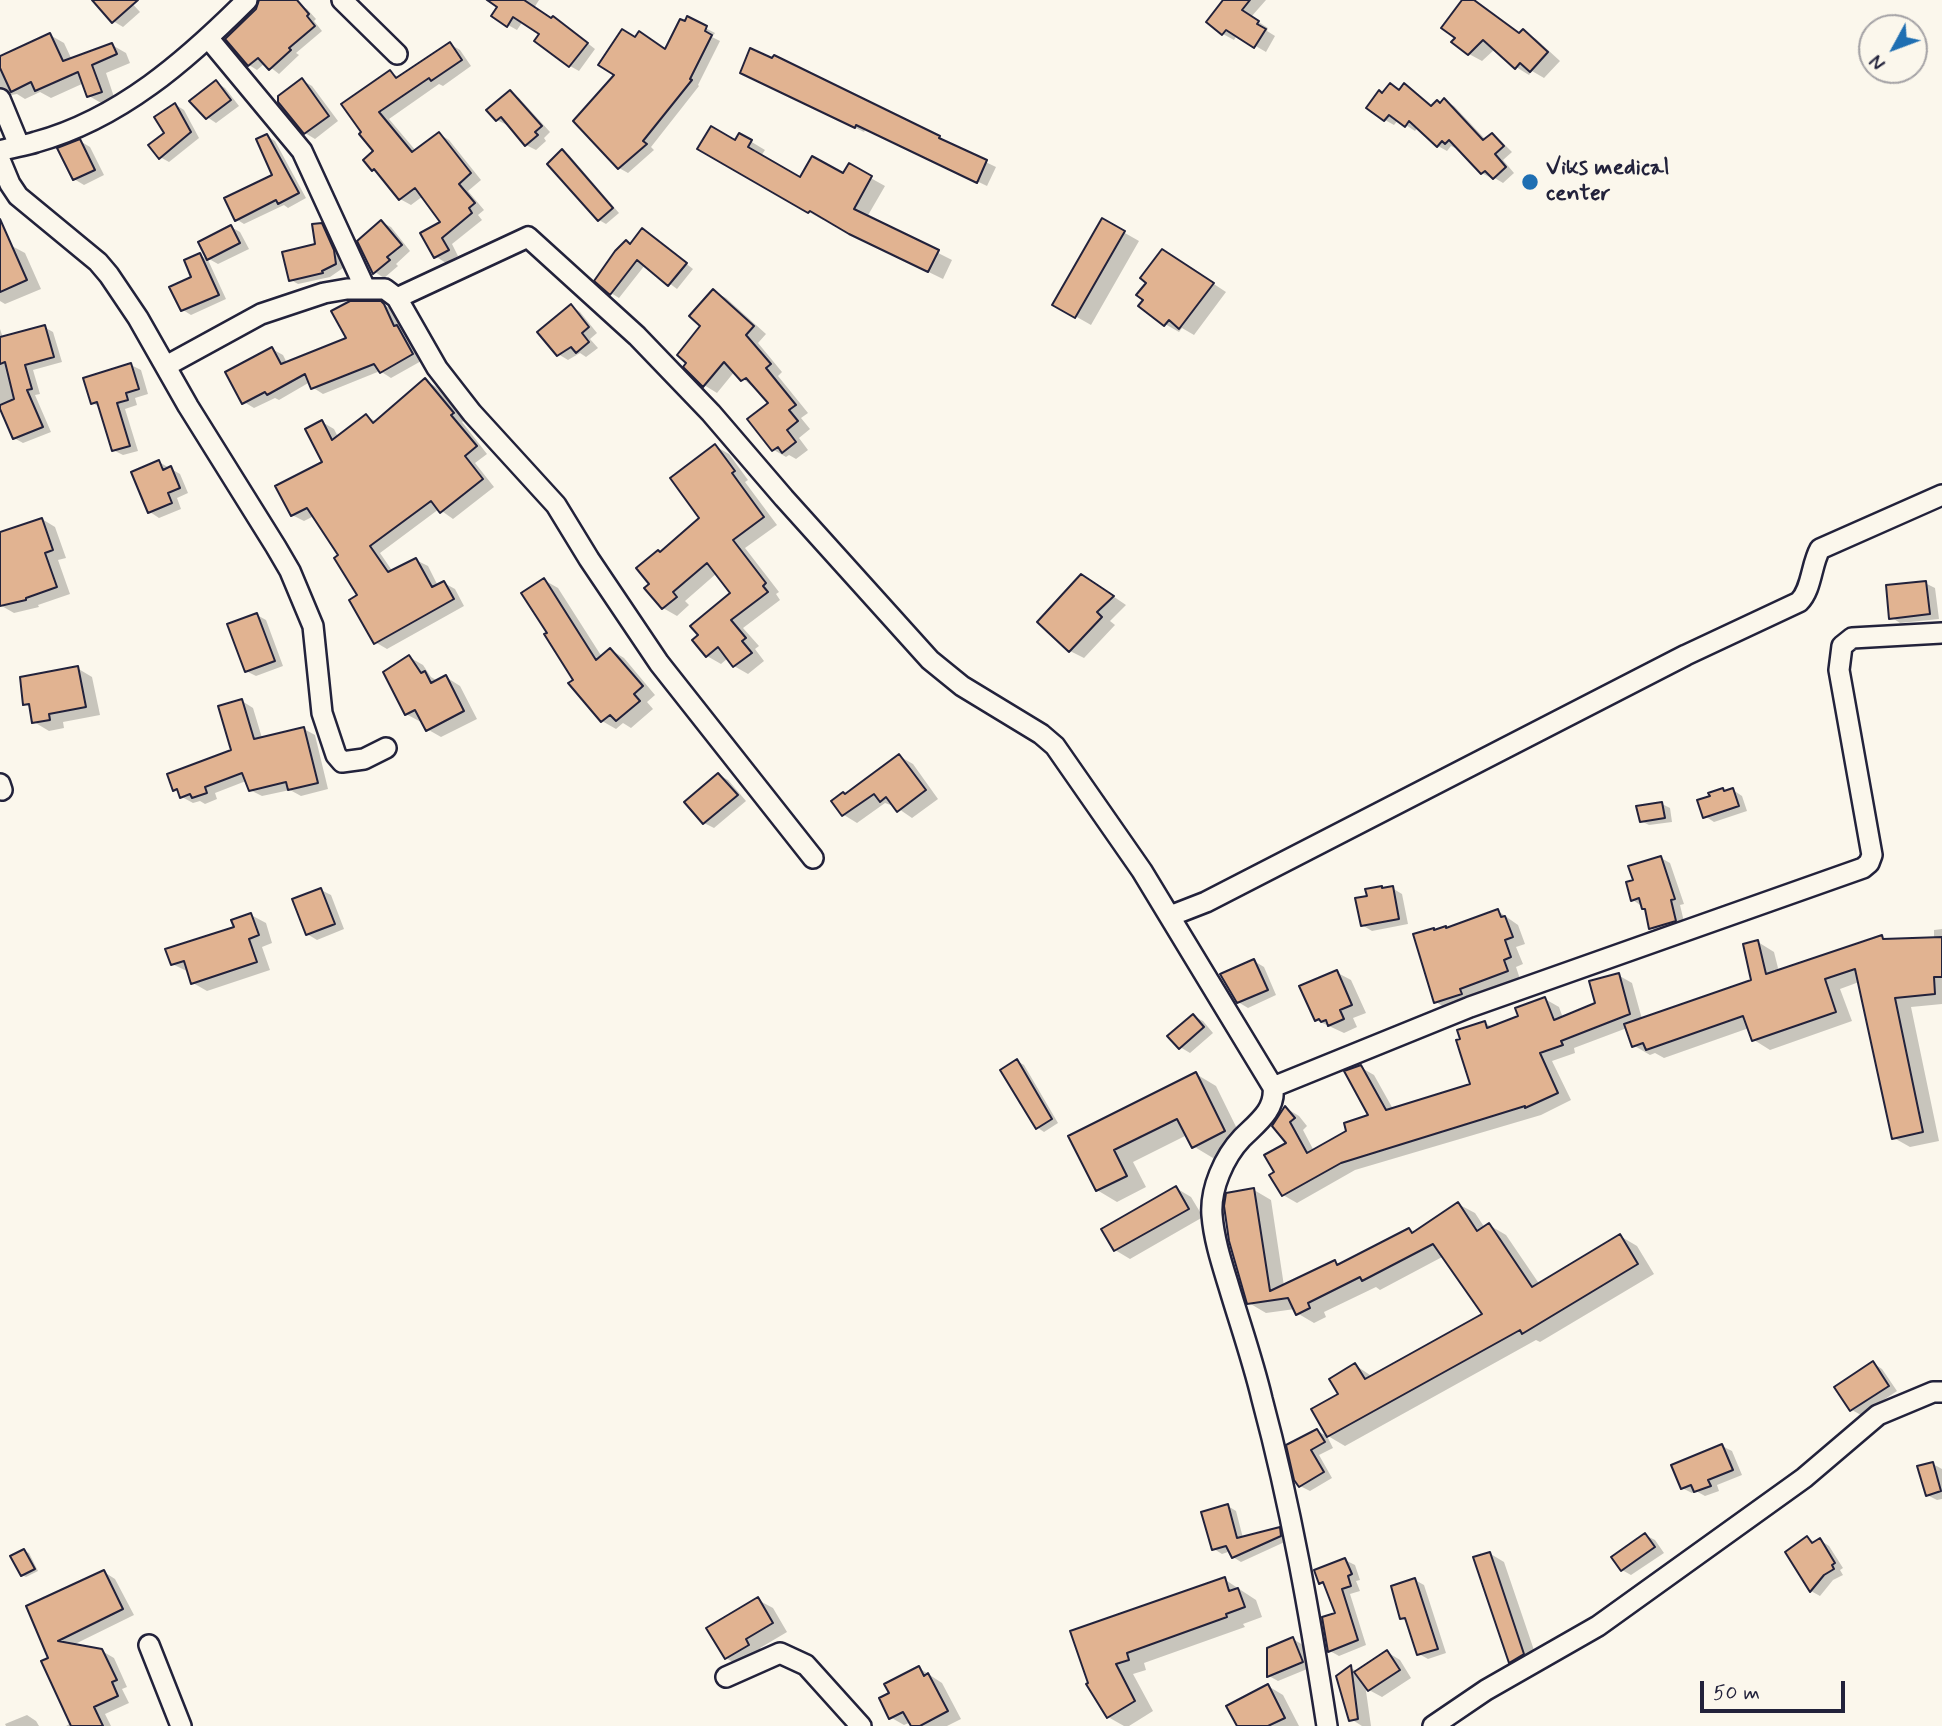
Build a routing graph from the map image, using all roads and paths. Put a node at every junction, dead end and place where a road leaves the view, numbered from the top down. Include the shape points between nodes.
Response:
1 (247, 0) edge
2 (342, 0) edge
3 (209, 38) junction
4 (397, 54) dead end
5 (0, 99) edge
6 (9, 148) edge
7 (0, 160) edge
8 (366, 288) junction
9 (397, 298) junction
10 (166, 366) junction
11 (1942, 495) edge
12 (1942, 633) edge
13 (386, 748) dead end
14 (813, 858) dead end
15 (1170, 916) junction
16 (1273, 1087) junction
17 (1942, 1392) edge
18 (149, 1645) dead end
19 (726, 1677) dead end
20 (181, 1726) edge
21 (861, 1726) edge
22 (1327, 1726) edge
23 (1433, 1726) edge

1 - 3 street
2 - 4 street
3 - 6 street via 161,79 116,108 36,143
3 - 8 street via 302,151
5 - 6 street
7 - 10 street via 18,196 109,275
8 - 9 street via 385,289
8 - 10 street via 324,293 261,314
9 - 14 street via 437,368 556,505 659,663
9 - 15 street via 530,238 637,336 711,413 930,660 1055,746
10 - 13 street via 290,571 313,626 323,713 335,755 342,762 351,762
11 - 15 street via 1820,549 1806,595 1798,602 1206,902
12 - 16 street via 1852,638 1842,646 1839,670 1872,855 1863,868 1470,1007
15 - 16 street
16 - 22 street via 1274,1101 1225,1165 1212,1194 1212,1212 1223,1268 1262,1399 1308,1599
17 - 23 street via 1878,1415 1804,1478 1609,1618
18 - 20 street
19 - 21 street via 780,1653 806,1665

